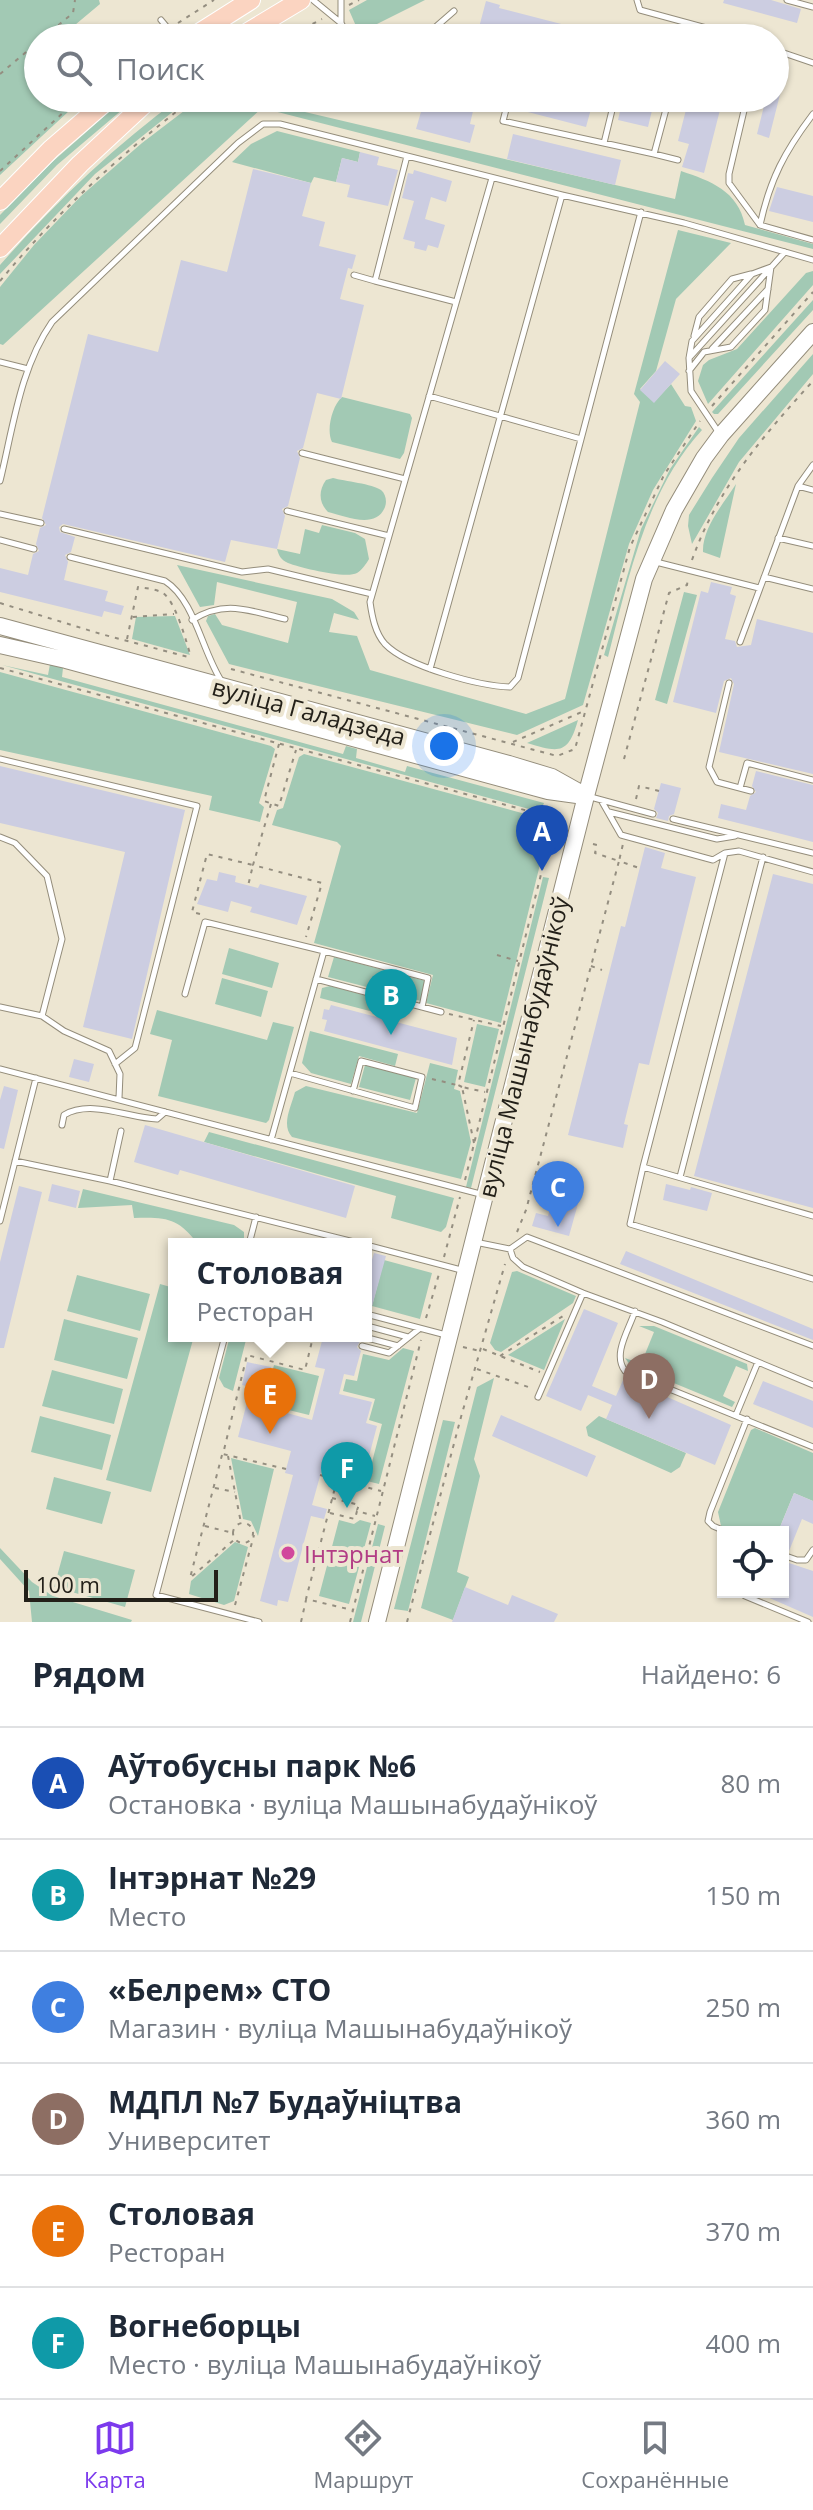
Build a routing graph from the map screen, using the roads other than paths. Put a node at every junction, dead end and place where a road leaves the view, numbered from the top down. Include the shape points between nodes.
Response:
1 (251, 0) edge
2 (301, 0) edge
3 (313, 0) edge
4 (341, 0) edge
5 (637, 0) edge
6 (787, 0) edge
7 (813, 7) edge
8 (454, 11) dead end
9 (161, 20) dead end
10 (341, 23) joint
11 (164, 24) edge
12 (213, 24) edge
13 (261, 24) edge
14 (439, 24) edge
15 (692, 24) edge
16 (789, 55) edge
17 (813, 63) edge
18 (94, 112) edge
19 (136, 112) edge
20 (505, 112) edge
21 (612, 112) edge
22 (665, 112) edge
23 (744, 112) edge
24 (813, 114) edge
25 (604, 143) junction
26 (654, 154) junction
27 (407, 156) junction
28 (678, 160) dead end
29 (492, 178) junction
30 (562, 195) junction
31 (0, 201) edge
32 (641, 212) junction
33 (760, 225) junction
34 (813, 240) edge
35 (0, 248) edge
36 (785, 252) junction
37 (813, 260) edge
38 (771, 267) junction
39 (752, 274) junction
40 (354, 275) dead end
41 (375, 281) junction
42 (768, 288) junction
43 (456, 302) junction
44 (813, 332) edge
45 (692, 341) junction
46 (712, 349) junction
47 (689, 358) junction
48 (0, 362) edge
49 (28, 369) junction
50 (689, 371) junction
51 (429, 396) junction
52 (500, 416) junction
53 (721, 435) junction
54 (581, 439) junction
55 (302, 453) dead end
56 (813, 465) edge
57 (405, 479) junction
58 (0, 481) edge
59 (798, 486) junction
60 (813, 490) edge
61 (287, 511) dead end
62 (0, 514) edge
63 (41, 523) dead end
64 (64, 529) dead end
65 (389, 536) junction
66 (778, 538) junction
67 (0, 540) edge
68 (813, 546) edge
69 (34, 549) dead end
70 (70, 557) dead end
71 (651, 560) junction
72 (764, 577) junction
73 (759, 588) junction
74 (813, 589) edge
75 (372, 594) junction
76 (285, 619) dead end
77 (192, 620) junction
78 (0, 626) edge
79 (740, 642) dead end
80 (0, 645) edge
81 (430, 669) junction
82 (729, 683) dead end
83 (227, 690) junction
84 (0, 759) edge
85 (813, 780) edge
86 (740, 788) junction
87 (751, 791) dead end
88 (594, 798) junction
89 (608, 812) junction
90 (653, 814) dead end
91 (673, 819) dead end
92 (739, 835) junction
93 (0, 837) edge
94 (725, 853) junction
95 (813, 853) edge
96 (763, 857) junction
97 (813, 872) edge
98 (324, 951) junction
99 (316, 979) junction
100 (185, 994) dead end
101 (0, 1007) edge
102 (422, 1007) junction
103 (441, 1012) road end
104 (42, 1016) junction
105 (115, 1064) junction
106 (1, 1070) edge
107 (290, 1073) junction
108 (36, 1078) junction
109 (0, 1079) edge
110 (353, 1091) junction
111 (119, 1098) junction
112 (165, 1111) junction
113 (62, 1125) dead end
114 (121, 1131) dead end
115 (271, 1140) junction
116 (15, 1161) junction
117 (643, 1167) junction
118 (680, 1177) junction
119 (110, 1181) junction
120 (485, 1196) junction
121 (813, 1216) edge
122 (256, 1217) junction
123 (0, 1221) edge
124 (251, 1238) edge
125 (340, 1238) edge
126 (474, 1242) junction
127 (372, 1246) edge
128 (510, 1249) junction
129 (466, 1271) junction
130 (813, 1279) edge
131 (583, 1293) junction
132 (635, 1311) junction
133 (372, 1316) edge
134 (372, 1327) edge
135 (422, 1329) junction
136 (450, 1336) junction
137 (409, 1337) junction
138 (372, 1339) edge
139 (223, 1342) edge
140 (362, 1346) dead end
141 (399, 1346) junction
142 (813, 1346) edge
143 (758, 1362) junction
144 (813, 1385) edge
145 (539, 1395) road end
146 (736, 1415) junction
147 (747, 1419) junction
148 (813, 1447) edge
149 (717, 1528) edge
150 (813, 1550) edge
151 (789, 1557) edge
152 (750, 1598) edge
153 (259, 1622) edge
154 (377, 1622) edge
155 (808, 1622) edge

1 - 12 main road
2 - 13 main road
3 - 10 lane
4 - 10 lane
5 - 15 lane via 640,10
6 - 7 lane
8 - 14 lane
9 - 11 lane
16 - 17 lane
18 - 31 main road
19 - 35 main road
20 - 25 lane via 503,121
21 - 25 lane
22 - 26 lane
23 - 33 lane via 729,183
24 - 33 lane via 787,149 767,191
25 - 26 lane
26 - 28 lane
27 - 29 lane
27 - 41 lane
27 - 49 lane via 263,124 52,322
29 - 30 lane
29 - 43 lane
30 - 32 lane
30 - 52 lane
32 - 36 lane
32 - 54 lane
33 - 34 lane
36 - 37 lane
36 - 38 lane
38 - 39 lane
38 - 42 lane
38 - 47 lane
39 - 45 lane
39 - 45 lane via 732,279 699,317
40 - 41 lane
41 - 43 lane
42 - 46 lane
42 - 46 lane via 765,310 731,347
43 - 51 lane
44 - 53 main road, вуліца Машынабудаўнікоў
45 - 47 lane
46 - 50 lane
47 - 50 lane
48 - 49 lane
49 - 58 lane
50 - 53 lane via 691,391
51 - 52 lane
51 - 57 lane
52 - 54 lane
52 - 81 lane
53 - 71 main road, вуліца Машынабудаўнікоў via 689,481
54 - 81 lane via 518,678 510,687 495,687
55 - 57 lane
56 - 59 lane
57 - 65 lane
59 - 60 lane
59 - 66 lane
61 - 65 lane
62 - 63 lane
64 - 75 lane via 242,572 268,569
65 - 75 lane
66 - 68 lane
66 - 72 lane
67 - 69 lane
70 - 77 lane via 165,581 178,589
71 - 73 lane
71 - 88 main road, вуліца Машынабудаўнікоў via 621,662
72 - 73 lane
72 - 74 lane
73 - 79 lane
75 - 81 lane via 373,621 384,643
76 - 77 lane via 226,607
77 - 83 lane
78 - 83 main road, вуліца Галадзеда
80 - 88 main road, вуліца Галадзеда via 548,791
82 - 86 lane via 709,767 717,782
83 - 88 main road, вуліца Галадзеда via 552,777
84 - 105 lane via 197,806 135,1048
85 - 86 lane via 747,763
86 - 87 lane
88 - 89 lane
88 - 90 lane
88 - 120 main road, вуліца Машынабудаўнікоў
89 - 92 lane via 717,839
89 - 94 lane via 621,835 713,860
91 - 92 lane
92 - 95 lane
93 - 104 lane via 15,843 47,876 62,939
94 - 96 lane
94 - 117 lane
96 - 97 lane
96 - 118 lane
98 - 99 lane
98 - 100 lane via 205,922
98 - 102 lane via 428,978
99 - 102 lane
99 - 107 lane
101 - 104 lane
102 - 103 lane
104 - 105 lane via 109,1051
105 - 111 lane
106 - 108 lane
106 - 109 lane
107 - 110 lane
107 - 115 lane
108 - 111 lane
108 - 116 lane
110 - 110 lane via 415,1108 422,1077 361,1061
111 - 112 lane
112 - 113 lane via 157,1119 105,1109 72,1111 64,1115
112 - 115 lane
114 - 119 lane
115 - 120 lane
116 - 119 lane
116 - 123 lane
117 - 118 lane
117 - 130 lane via 630,1224
118 - 121 lane
119 - 122 lane
120 - 126 main road, вуліца Машынабудаўнікоў
122 - 124 lane
122 - 125 lane
126 - 128 lane
126 - 129 main road, вуліца Машынабудаўнікоў
127 - 129 lane
128 - 131 lane via 523,1267
128 - 142 lane via 527,1237
129 - 136 main road, вуліца Машынабудаўнікоў
131 - 132 lane
131 - 145 lane
132 - 143 lane
132 - 146 lane via 619,1354 625,1371
133 - 135 lane
134 - 137 lane
135 - 136 lane
135 - 137 lane
136 - 154 main road, вуліца Машынабудаўнікоў
137 - 141 lane
138 - 141 lane
139 - 153 lane via 156,1595
140 - 141 lane via 389,1353
143 - 144 lane
143 - 146 lane
146 - 147 lane
147 - 148 lane
147 - 149 lane via 710,1512 708,1521
150 - 151 lane via 806,1560
152 - 155 lane

